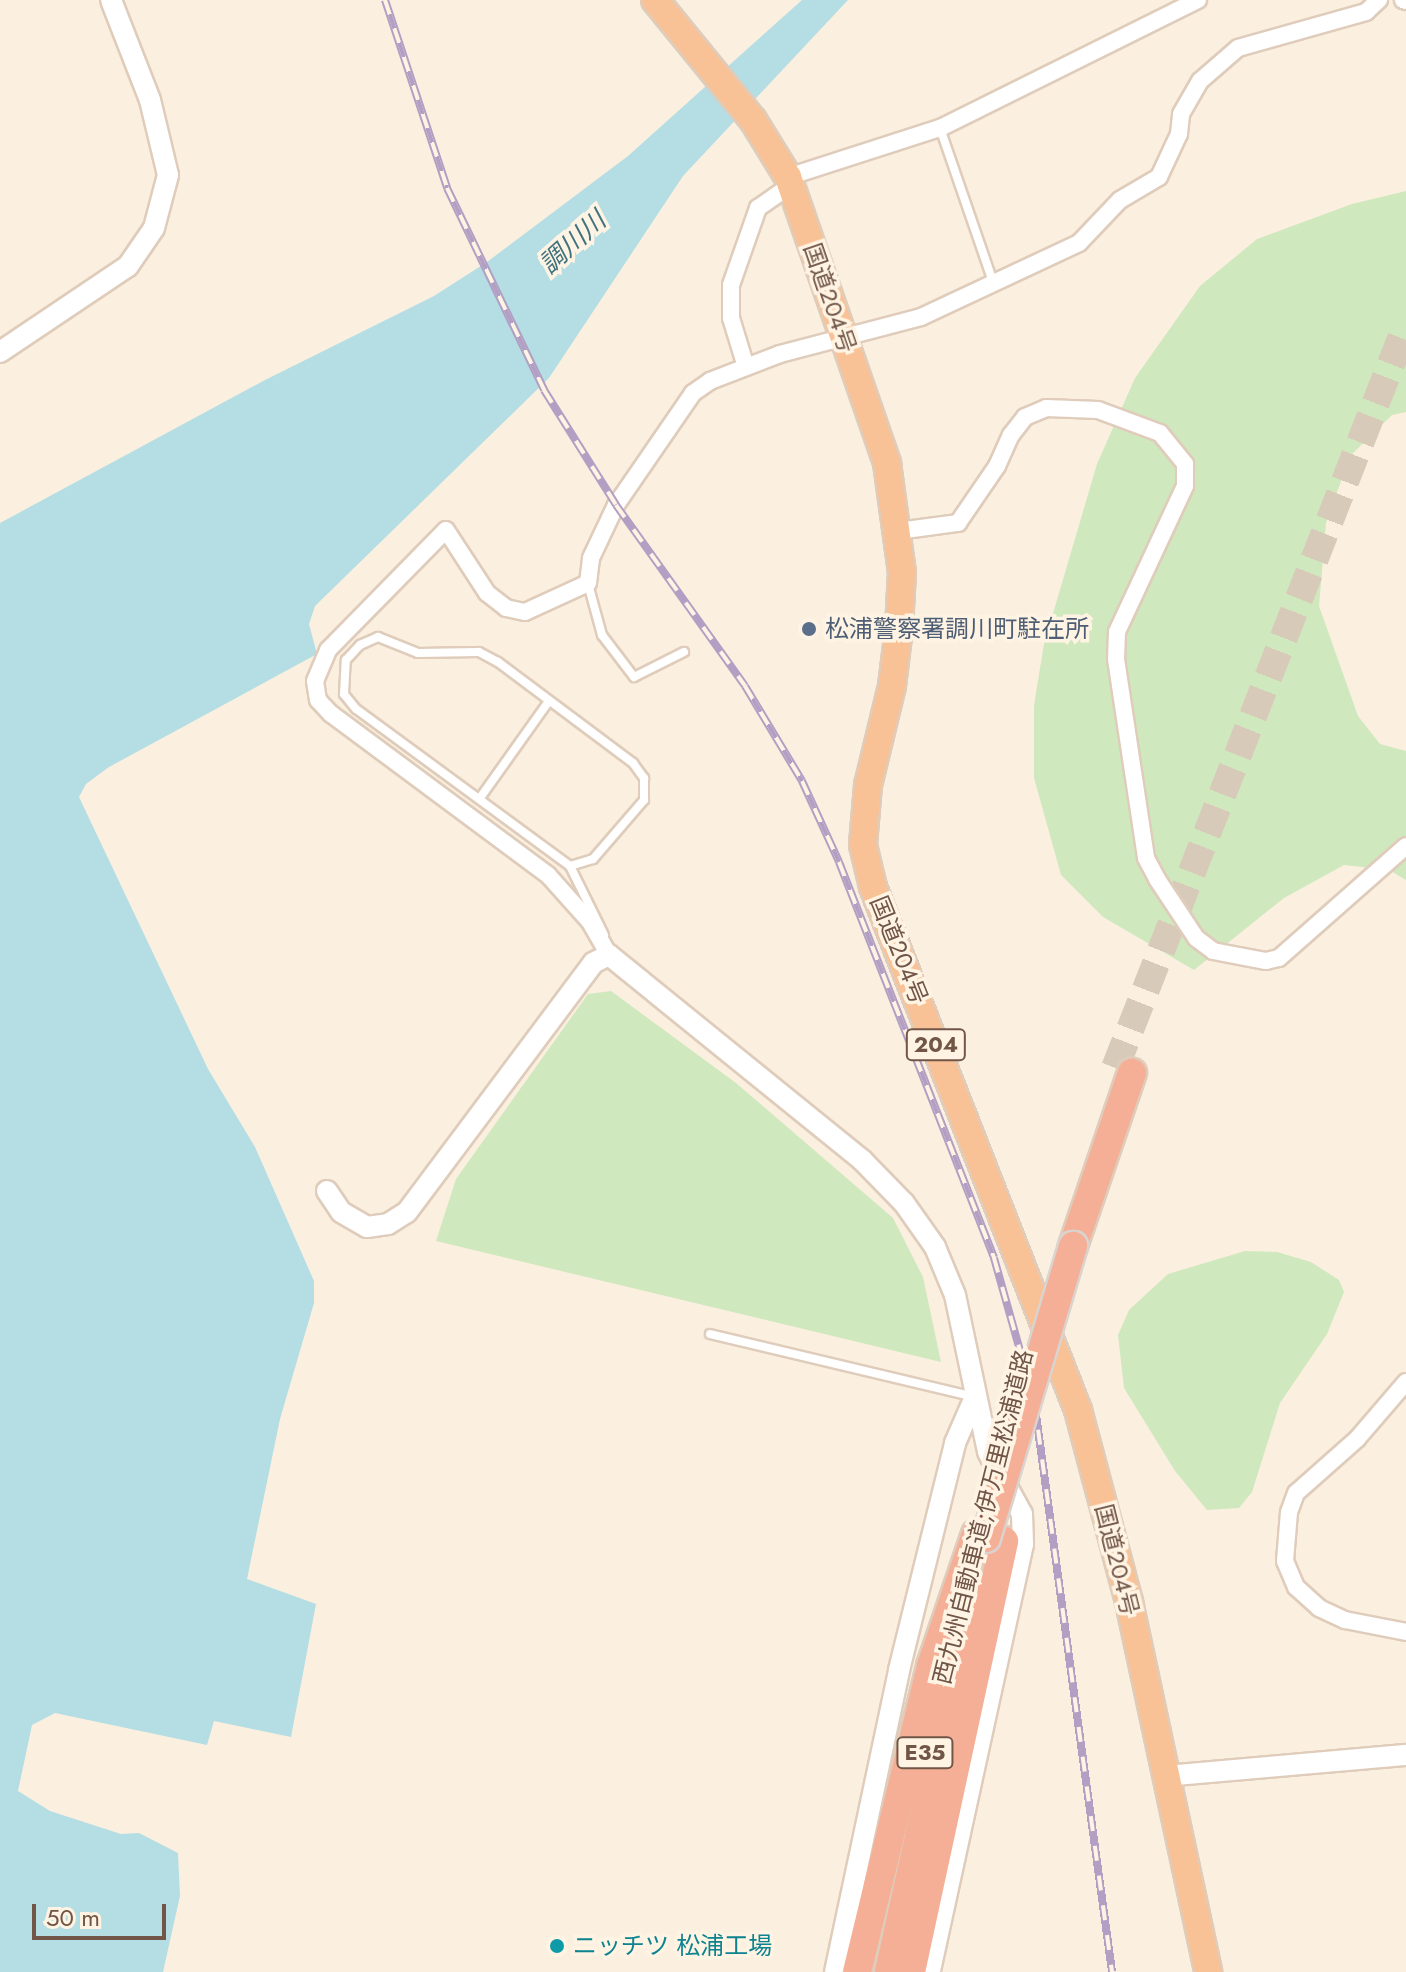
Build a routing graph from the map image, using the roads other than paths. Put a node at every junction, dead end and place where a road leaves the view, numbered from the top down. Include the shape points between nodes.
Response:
1 (111, 0) edge
2 (1198, 0) edge
3 (1379, 0) edge
4 (660, 2) edge
5 (940, 128) junction
6 (790, 181) junction
7 (993, 282) junction
8 (845, 339) junction
9 (0, 352) edge
10 (746, 367) junction
11 (898, 531) junction
12 (588, 583) junction
13 (684, 652) dead end
14 (549, 701) junction
15 (480, 798) junction
16 (1406, 846) edge
17 (570, 866) junction
18 (609, 955) junction
19 (1123, 1071) tunnel mouth
20 (327, 1191) dead end
21 (710, 1334) dead end
22 (1406, 1382) edge
23 (975, 1397) junction
24 (988, 1538) junction
25 (1406, 1632) edge
26 (1406, 1755) edge
27 (1165, 1776) junction
28 (835, 1972) edge
29 (857, 1972) edge
30 (877, 1972) edge
31 (889, 1972) edge
32 (911, 1972) edge
33 (930, 1972) edge
34 (1208, 1972) edge

1 - 9 street via 150,100 168,175 154,228 128,266
2 - 5 street
3 - 7 street via 1366,12 1238,48 1200,81 1181,114 1179,134 1159,177 1120,200 1079,243
4 - 6 highway, 国道204号 / 204 via 753,120
5 - 6 street
5 - 7 lane
6 - 8 highway, 国道204号 / 204
6 - 10 street via 758,208 731,285 731,318
7 - 8 street via 978,295 921,317
8 - 10 street
8 - 11 highway, 国道204号 / 204 via 887,463
10 - 12 street via 693,393 666,427 599,535
11 - 16 street via 958,523 1018,426 1046,408 1098,410 1160,433 1185,464 1185,486 1125,612 1116,659 1144,847 1157,879 1196,938 1213,951 1266,961 1279,958
11 - 27 highway, 国道204号 / 204 via 899,628 892,686 868,785 863,845 873,887 1078,1410 1129,1602
12 - 13 lane via 602,635 634,677
12 - 18 street via 525,612 506,608 487,593 446,530 328,650 315,681 318,700 331,714 548,875 590,922
14 - 15 lane
14 - 15 lane via 479,652 418,653 378,637 346,660 344,694 356,709
14 - 17 lane via 633,763 644,778 644,800 617,837 593,859
15 - 17 lane
17 - 18 lane via 601,924
18 - 20 street via 593,963 407,1212 388,1224 367,1227 341,1212
18 - 23 street via 862,1160 904,1203 935,1247 955,1295
19 - 24 highway, bridge via 1066,1243 1027,1415
21 - 23 lane
22 - 25 street via 1349,1447 1296,1493 1285,1561 1296,1587 1319,1608 1345,1620
23 - 28 street via 955,1443 899,1670
23 - 33 street via 988,1452 1022,1514 1023,1544
24 - 29 highway via 931,1666
24 - 30 highway, 西九州自動車道;伊万里松浦道路 / E35
24 - 31 highway, 西九州自動車道;伊万里松浦道路 / E35
24 - 32 highway
26 - 27 street
27 - 34 highway, 国道204号 / 204

